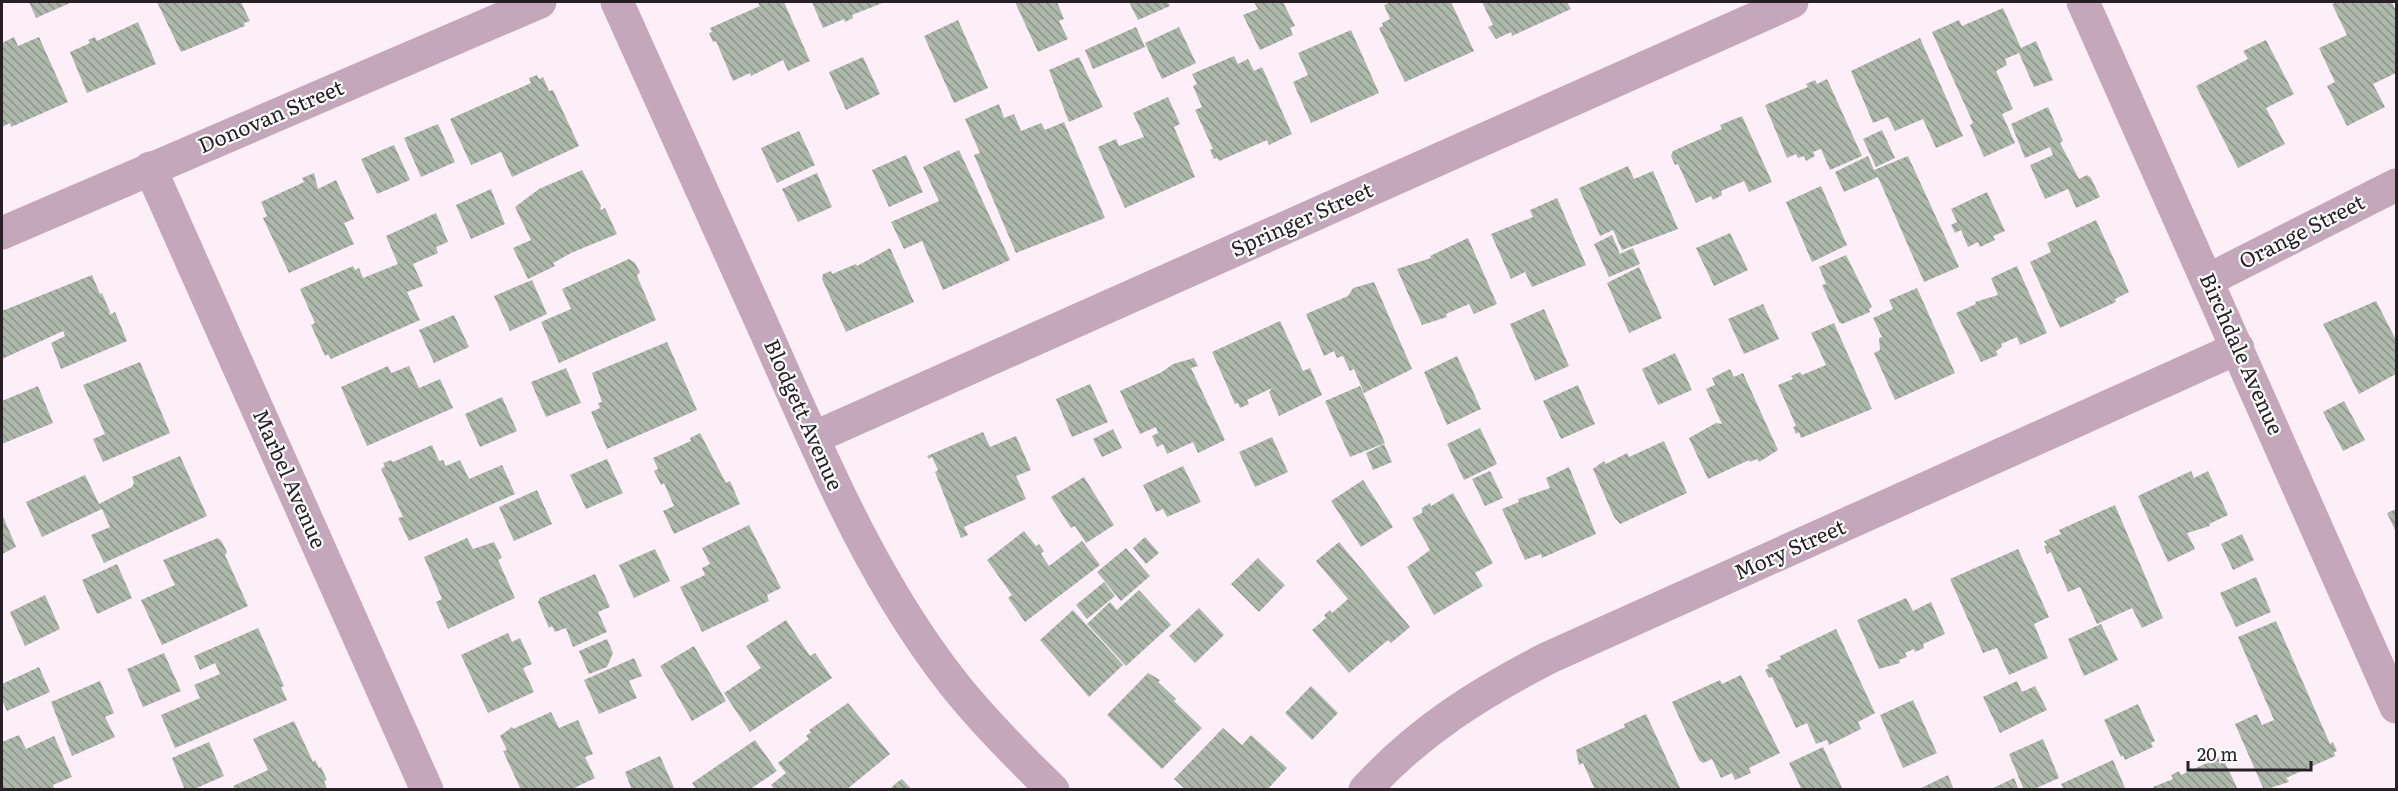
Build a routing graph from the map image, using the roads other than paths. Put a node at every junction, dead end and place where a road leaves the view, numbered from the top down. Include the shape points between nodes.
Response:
1 (540, 2) edge
2 (617, 2) edge
3 (1792, 2) edge
4 (2083, 2) edge
5 (150, 168) junction
6 (2397, 185) edge
7 (2, 233) edge
8 (2208, 280) junction
9 (2238, 348) junction
10 (813, 438) junction
11 (2397, 707) edge
12 (427, 789) edge
13 (1053, 789) edge
14 (1365, 789) edge

1 - 5 street, Donovan Street
2 - 10 street, Blodgett Avenue
3 - 10 street, Springer Street
4 - 8 street, Birchdale Avenue
5 - 7 street, Donovan Street
5 - 12 street, Marbel Avenue
6 - 8 street, Orange Street
8 - 9 street, Birchdale Avenue
9 - 11 street, Birchdale Avenue
9 - 14 street, Mory Street via 1548,658 1486,690 1437,724
10 - 13 street, Blodgett Avenue via 866,547 928,648 978,712

